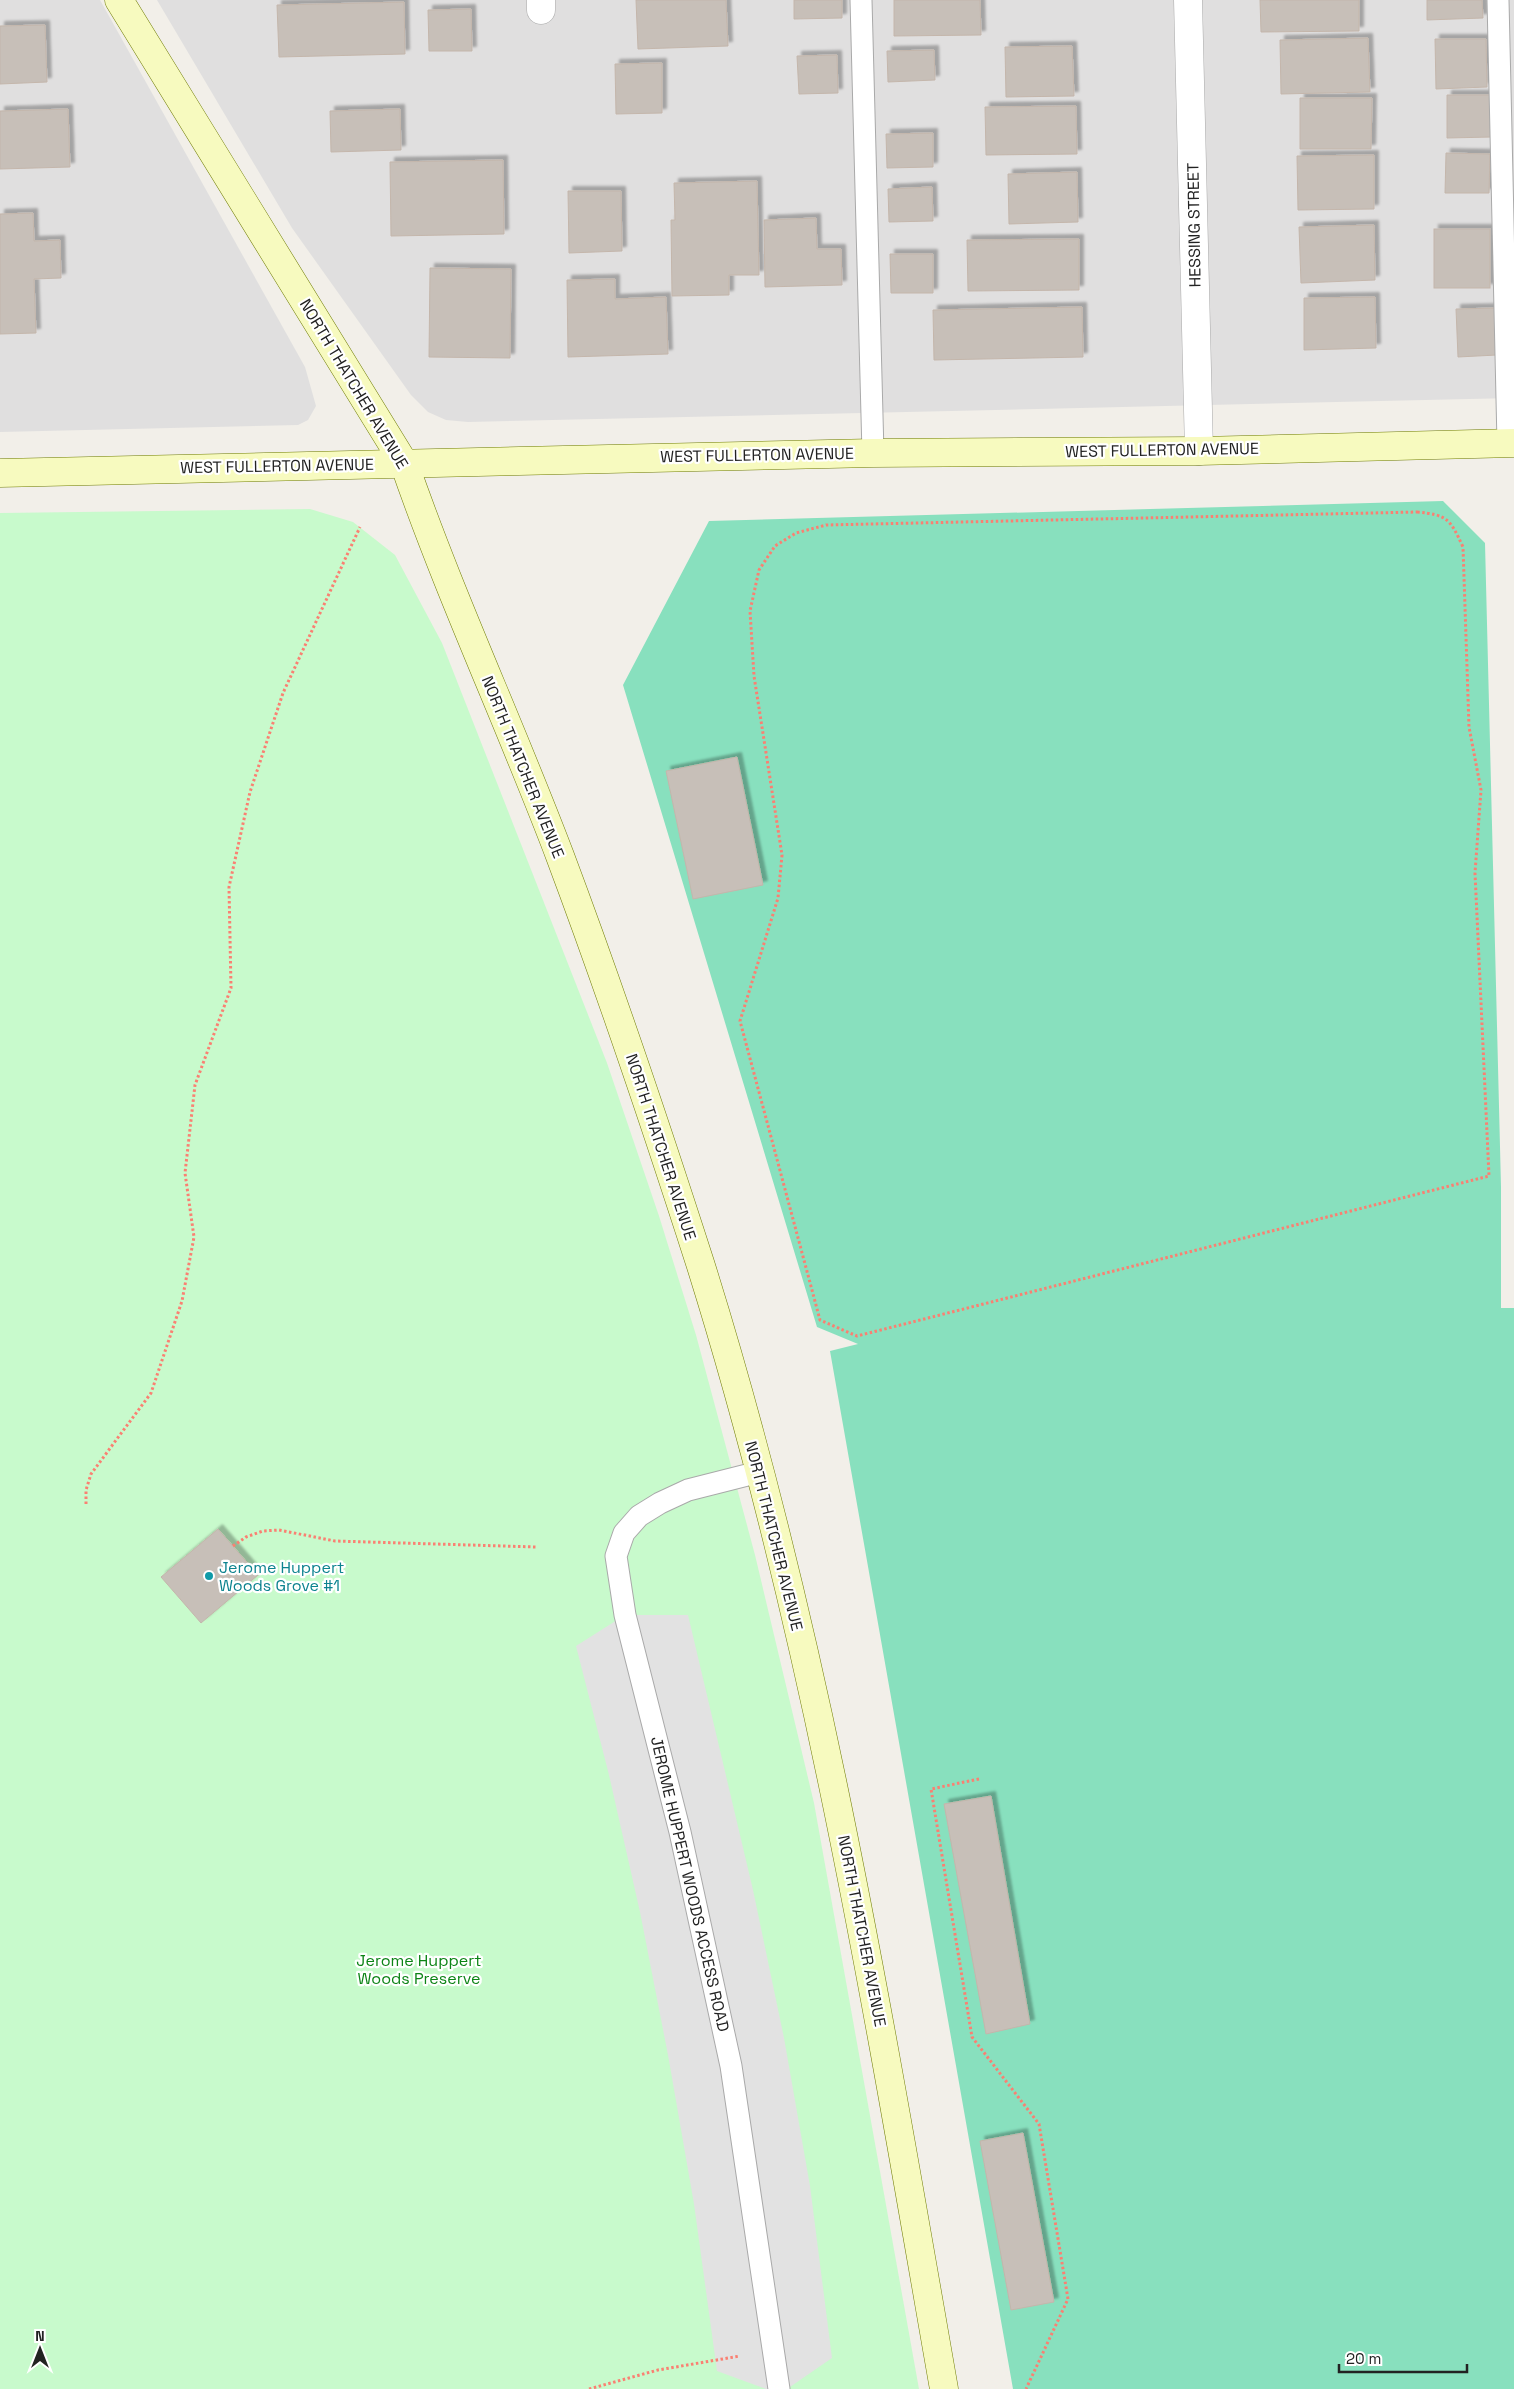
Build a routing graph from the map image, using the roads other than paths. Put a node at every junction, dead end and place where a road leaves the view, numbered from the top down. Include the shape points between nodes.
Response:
1 (119, 0) edge
2 (861, 0) edge
3 (1188, 0) edge
4 (1498, 0) edge
5 (1511, 443) edge
6 (1199, 451) junction
7 (873, 453) junction
8 (404, 463) junction
9 (0, 473) edge
10 (759, 1472) junction
11 (779, 2389) edge
12 (944, 2389) edge

1 - 8 street, NORTH THATCHER AVENUE
2 - 7 lane
3 - 6 street, HESSING STREET
4 - 5 lane
5 - 6 street, WEST FULLERTON AVENUE
6 - 7 street, WEST FULLERTON AVENUE
7 - 8 street, WEST FULLERTON AVENUE
8 - 9 street, WEST FULLERTON AVENUE
8 - 10 street, NORTH THATCHER AVENUE via 424,522 559,855 645,1094 702,1272
10 - 11 lane, JEROME HUPPERT WOODS ACCESS ROAD via 688,1490 660,1503 638,1516 624,1533 616,1556 625,1615 680,1832 732,2066
10 - 12 street, NORTH THATCHER AVENUE via 814,1690 844,1834

